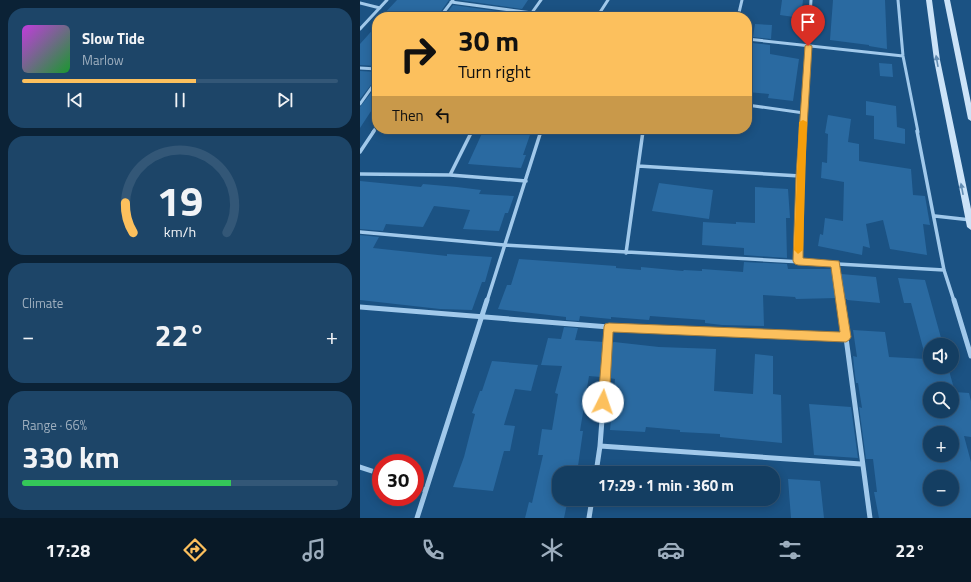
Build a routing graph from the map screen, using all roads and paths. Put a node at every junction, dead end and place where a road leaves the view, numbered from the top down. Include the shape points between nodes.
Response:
1 (387, 0) edge
2 (541, 0) edge
3 (608, 0) edge
4 (742, 0) edge
5 (811, 0) edge
6 (898, 0) edge
7 (929, 0) edge
8 (947, 0) edge
9 (452, 1) edge
10 (360, 4) edge
11 (380, 8) junction
12 (376, 12) edge
13 (444, 12) edge
14 (519, 12) edge
15 (532, 12) edge
16 (600, 12) edge
17 (739, 12) edge
18 (372, 16) edge
19 (360, 29) edge
20 (752, 40) edge
21 (808, 46) junction
22 (904, 56) junction
23 (360, 68) edge
24 (372, 69) edge
25 (372, 87) edge
26 (360, 104) edge
27 (752, 106) edge
28 (804, 113) junction
29 (971, 119) edge
30 (372, 134) edge
31 (471, 134) edge
32 (540, 134) edge
33 (642, 134) edge
34 (360, 152) edge
35 (638, 166) junction
36 (360, 174) edge
37 (450, 175) junction
38 (800, 176) junction
39 (526, 181) junction
40 (935, 216) junction
41 (970, 220) edge
42 (971, 227) edge
43 (360, 232) edge
44 (504, 245) junction
45 (626, 253) junction
46 (798, 261) junction
47 (836, 264) junction
48 (944, 270) junction
49 (360, 307) edge
50 (481, 316) junction
51 (609, 327) junction
52 (846, 337) junction
53 (971, 356) edge
54 (600, 446) junction
55 (862, 464) junction
56 (597, 466) edge
57 (360, 467) edge
58 (372, 471) edge
59 (425, 490) joint
60 (591, 506) edge
61 (417, 518) edge
62 (589, 518) edge
63 (870, 518) edge

1 - 11 street
2 - 15 street
3 - 16 street
4 - 17 street
5 - 21 street
6 - 22 street
41 -> 7 main road via 937,60
8 - 29 main road
9 - 13 street
9 - 14 street
10 - 11 street
11 - 12 street
18 - 19 street
20 - 21 street
21 - 22 street
21 - 28 street
22 - 40 street
23 - 24 street
25 - 26 street
27 - 28 street
28 - 38 street
30 - 34 street
31 - 37 street
32 - 39 street
33 - 35 street
35 - 38 street
35 - 45 street
36 - 37 street
37 - 39 street
38 - 46 street
39 - 44 street
40 - 41 street
40 - 48 street
41 - 42 main road
43 - 44 street
44 - 45 street
44 - 50 street
45 - 46 street
46 - 47 street
47 - 48 street
47 - 52 street
48 - 53 street
49 - 50 street
50 - 51 street
50 - 59 street
51 - 52 street
51 - 54 street
52 - 55 street
54 - 55 street
54 - 56 street
55 - 63 street
57 - 58 street
59 - 61 street
60 - 62 street

